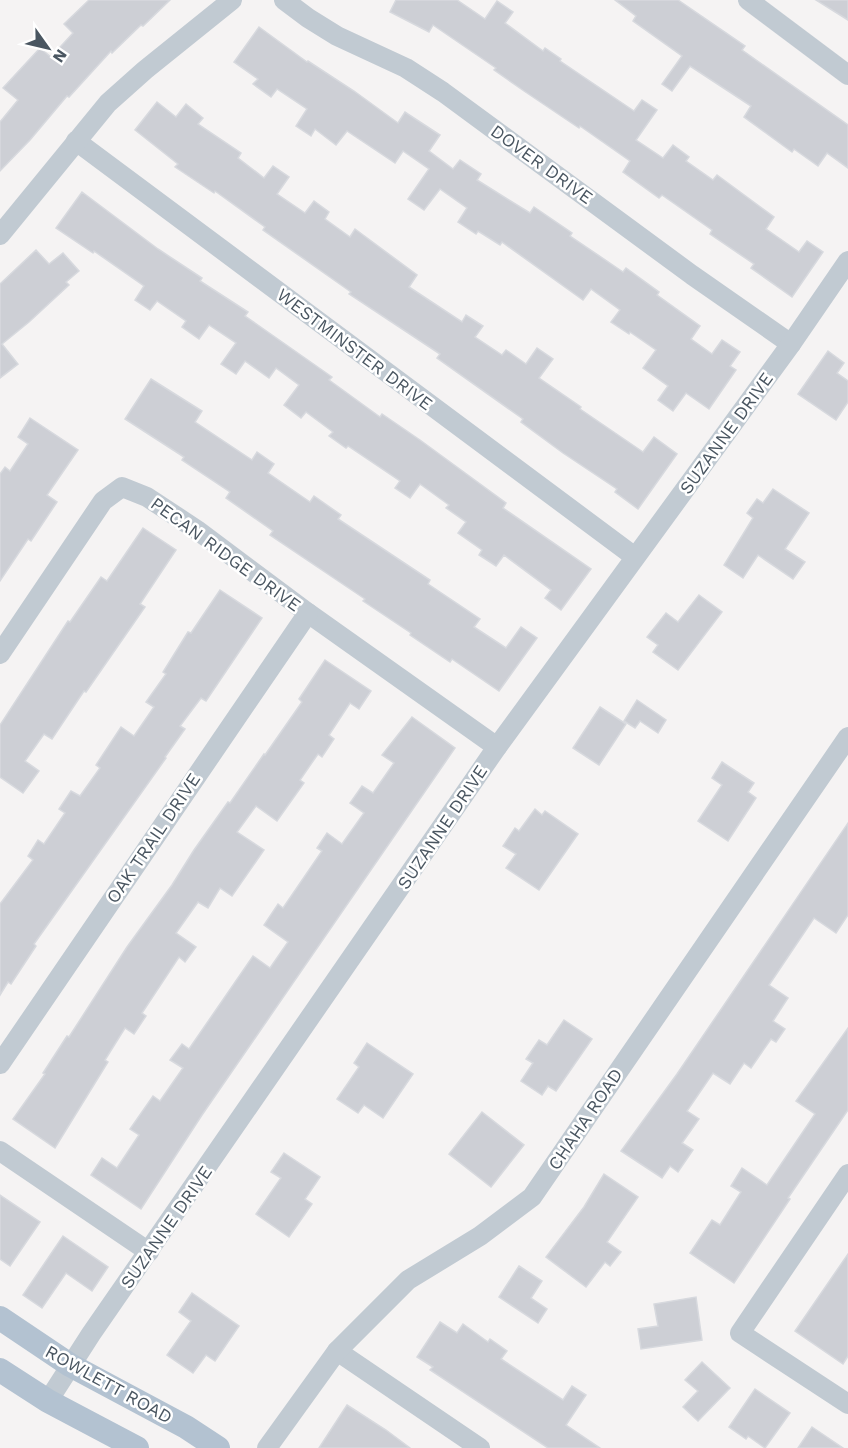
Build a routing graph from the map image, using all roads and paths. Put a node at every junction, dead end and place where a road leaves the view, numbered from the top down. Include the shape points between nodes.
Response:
1 (232, 0) edge
2 (284, 0) edge
3 (748, 0) edge
4 (848, 75) edge
5 (76, 141) junction
6 (0, 236) edge
7 (848, 261) edge
8 (791, 344) junction
9 (635, 557) junction
10 (308, 613) junction
11 (0, 654) edge
12 (848, 737) edge
13 (496, 747) junction
14 (0, 1064) edge
15 (0, 1151) edge
16 (848, 1174) edge
17 (149, 1252) junction
18 (0, 1318) edge
19 (337, 1351) junction
20 (70, 1365) junction
21 (0, 1370) edge
22 (48, 1401) junction
23 (848, 1404) edge
24 (137, 1448) edge
25 (218, 1448) edge
26 (267, 1448) edge
27 (480, 1448) edge

1 - 5 street via 115,96
2 - 8 street, DOVER DRIVE via 337,36 406,68 443,92
3 - 4 street
5 - 6 street
5 - 9 street, WESTMINSTER DRIVE
7 - 8 street, SUZANNE DRIVE
8 - 9 street, SUZANNE DRIVE
9 - 13 street, SUZANNE DRIVE
10 - 11 street, PECAN RIDGE DRIVE via 147,496 122,487 103,501
10 - 13 street, PECAN RIDGE DRIVE
10 - 14 street, OAK TRAIL DRIVE
12 - 19 street, CHAHA ROAD via 531,1197 480,1236 408,1280
13 - 17 street, SUZANNE DRIVE
15 - 17 street
16 - 23 street via 740,1333
17 - 20 street, SUZANNE DRIVE
18 - 20 main road, ROWLETT ROAD
19 - 26 street, CHAHA ROAD
19 - 27 street
20 - 22 street, SUZANNE DRIVE
20 - 25 main road, ROWLETT ROAD
21 - 22 main road
22 - 24 main road

